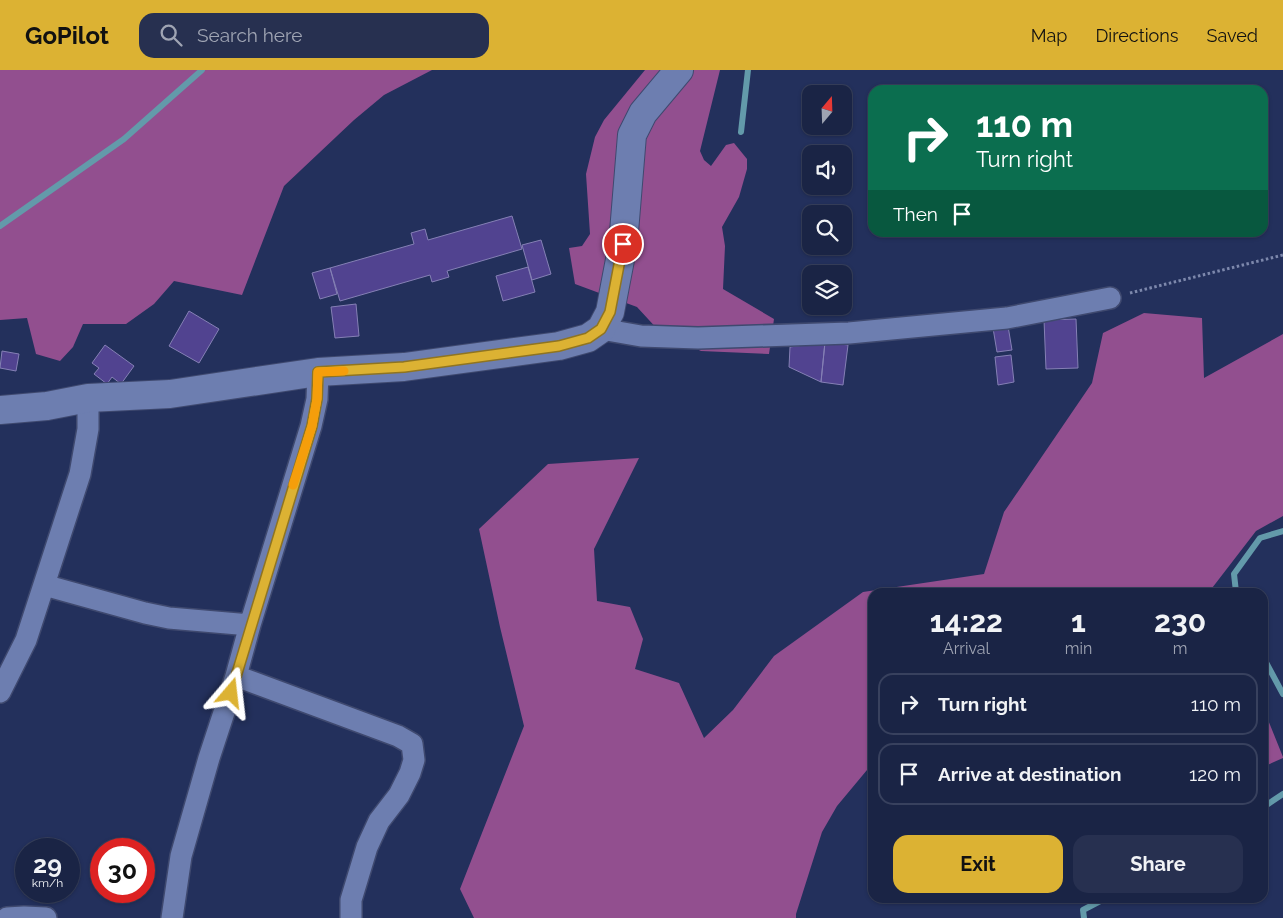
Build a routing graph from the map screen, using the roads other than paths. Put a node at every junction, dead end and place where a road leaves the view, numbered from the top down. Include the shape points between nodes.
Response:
1 (679, 70) edge
2 (1110, 298) road end
3 (601, 329) junction
4 (318, 372) junction
5 (88, 398) junction
6 (0, 410) edge
7 (44, 585) junction
8 (250, 625) junction
9 (236, 676) junction
10 (0, 692) edge
11 (8, 918) edge
12 (46, 918) edge
13 (172, 918) edge
14 (351, 918) edge

1 - 3 street via 643,113 632,135 623,244 610,312
2 - 3 street via 1007,318 849,333 698,338 642,336
3 - 4 street via 588,338 559,346 404,367
4 - 5 street via 170,394
4 - 8 street via 312,426
5 - 6 street
5 - 7 street via 88,429 80,474
7 - 8 street via 169,618
7 - 10 street via 26,640
8 - 9 street
9 - 13 street via 181,856
9 - 14 street via 412,744 414,760 410,773 399,795 379,821 367,847 352,900
11 - 12 street

